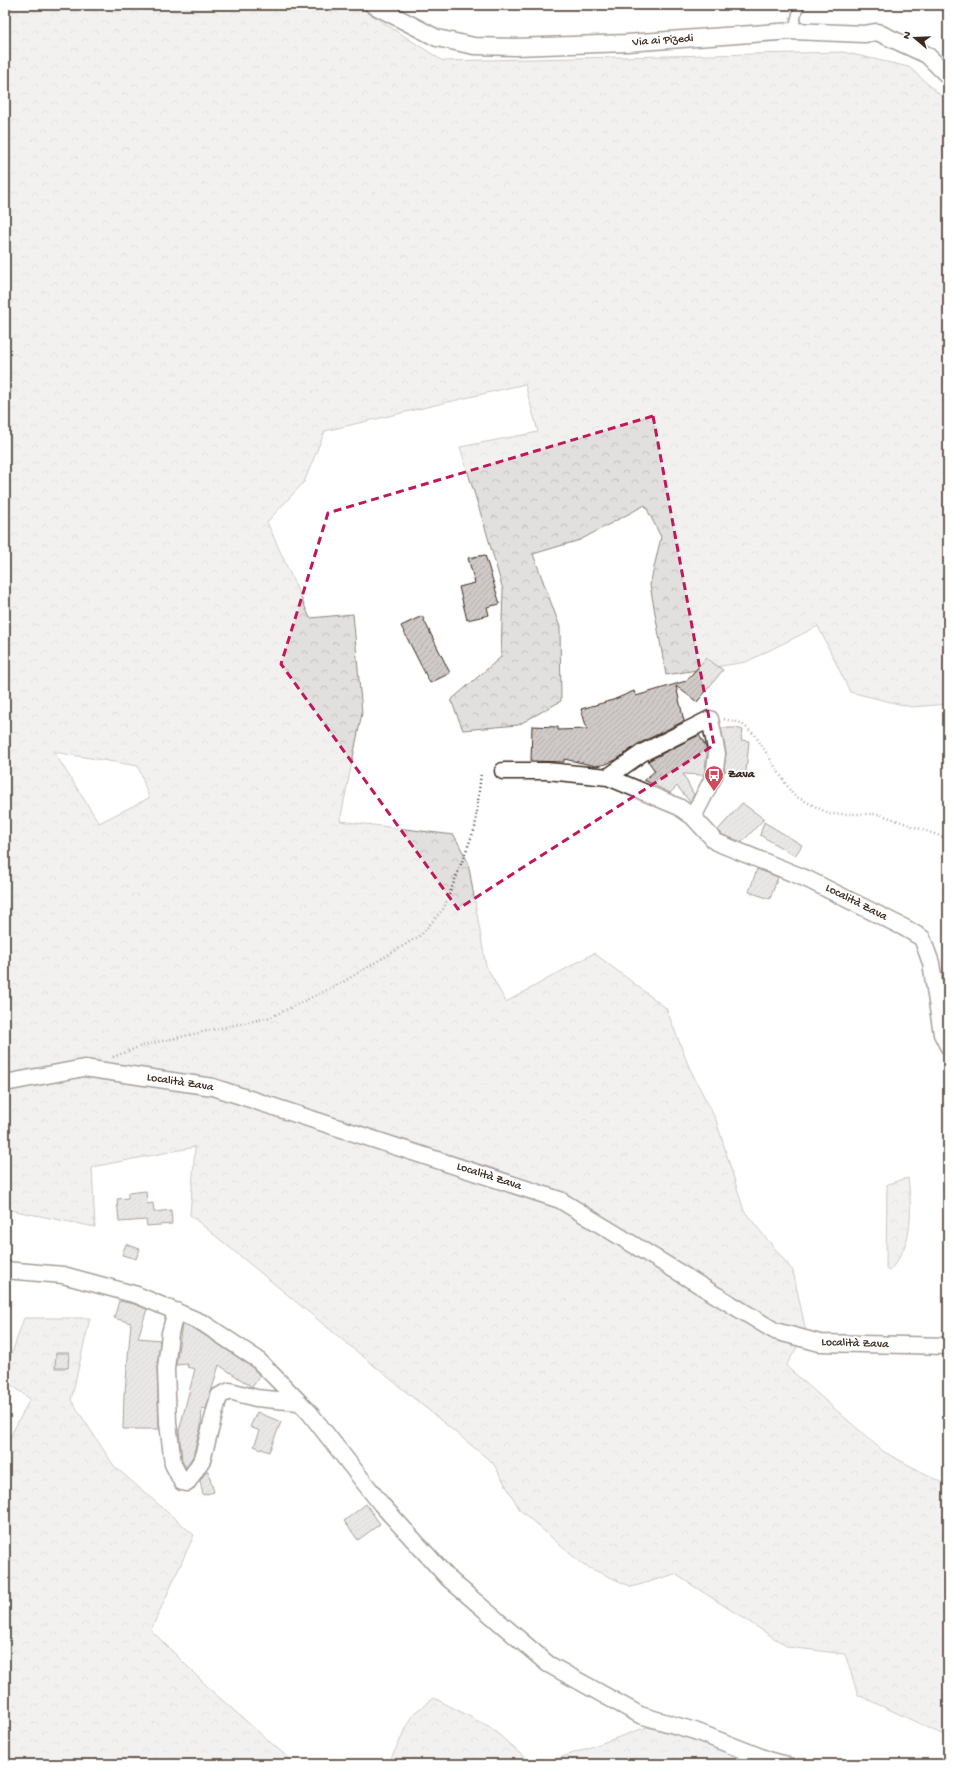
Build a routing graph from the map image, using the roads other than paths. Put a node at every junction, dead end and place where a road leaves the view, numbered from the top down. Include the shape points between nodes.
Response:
1 (373, 5) edge
2 (799, 5) edge
3 (793, 31) junction
4 (948, 76) edge
5 (503, 771) dead end
6 (608, 777) junction
7 (693, 817) junction
8 (948, 1046) edge
9 (5, 1083) edge
10 (5, 1270) edge
11 (176, 1311) junction
12 (948, 1346) edge
13 (298, 1402) junction
14 (784, 1764) edge

1 - 3 street, Via ai Pizedi via 437,38 474,46 627,43
2 - 3 lane
3 - 4 street, Via ai Pizedi via 864,34 877,32 927,55
5 - 6 street, Località Zava via 547,771
6 - 7 street, Località Zava via 679,807
6 - 7 street via 642,753 710,719 717,754 714,776
7 - 8 street, Località Zava via 716,842 807,879 922,938 932,963 942,1034
9 - 12 street, Località Zava via 84,1068 213,1087 560,1200 775,1331 820,1343
10 - 11 street via 63,1275 137,1295
11 - 13 street via 203,1323 258,1359
11 - 13 street via 170,1333 166,1385 173,1464 182,1482 187,1483 202,1460 219,1396 230,1391 256,1398
13 - 14 street via 381,1504 449,1579 548,1664 640,1715 695,1731 771,1762

